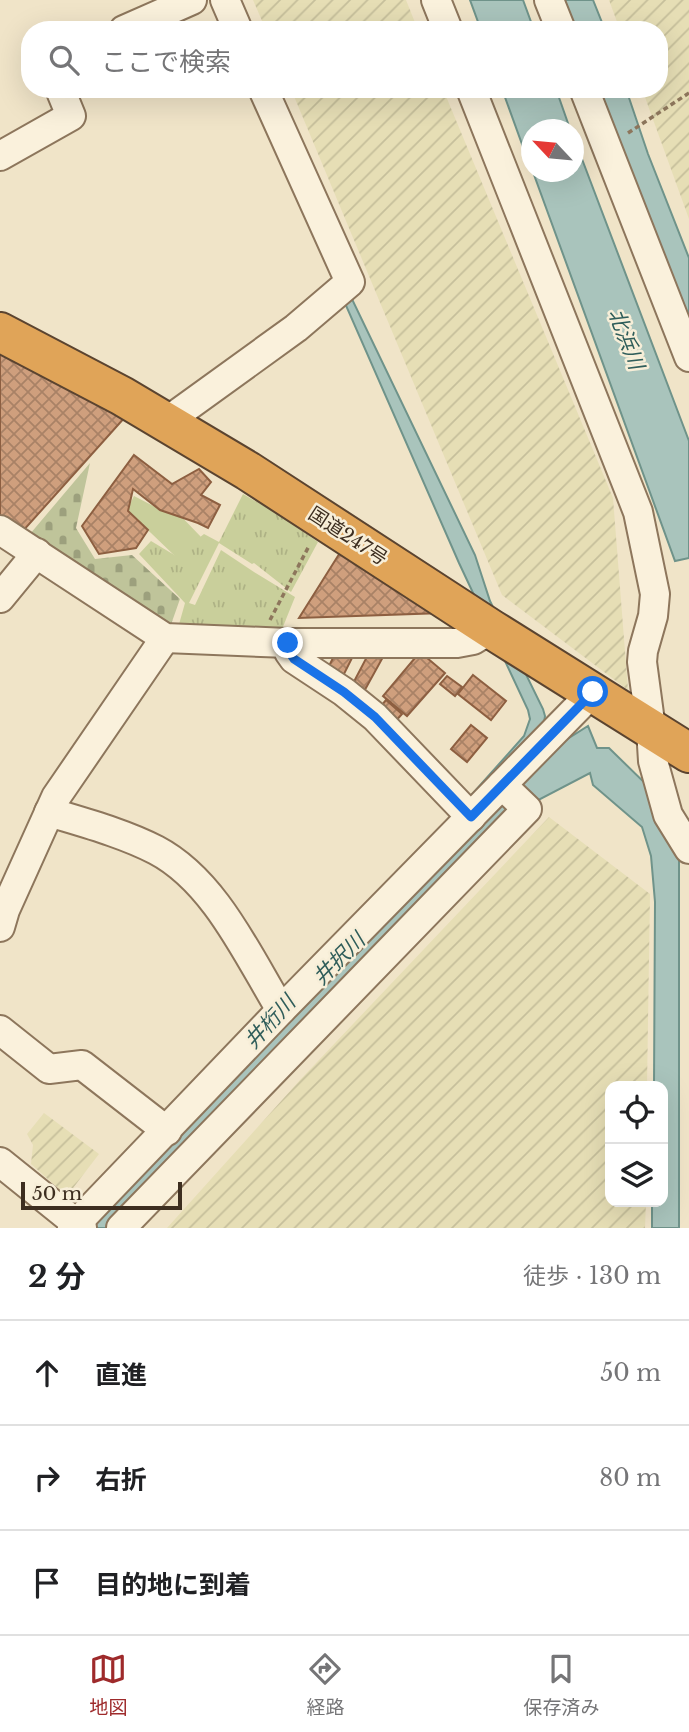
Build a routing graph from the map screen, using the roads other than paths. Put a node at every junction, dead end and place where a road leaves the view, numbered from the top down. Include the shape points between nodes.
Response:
1 (192, 0) edge
2 (225, 0) edge
3 (436, 0) edge
4 (549, 0) edge
5 (144, 21) edge
6 (234, 21) edge
7 (444, 21) edge
8 (557, 21) edge
9 (64, 98) edge
10 (267, 98) edge
11 (475, 98) edge
12 (587, 98) edge
13 (0, 156) edge
14 (0, 332) edge
15 (689, 358) edge
16 (166, 422) junction
17 (0, 530) edge
18 (37, 553) junction
19 (0, 598) edge
20 (491, 629) junction
21 (165, 638) junction
22 (288, 643) junction
23 (593, 692) junction
24 (668, 740) edge
25 (503, 786) junction
26 (466, 811) junction
27 (50, 812) junction
28 (689, 849) edge
29 (0, 928) edge
30 (281, 1010) junction
31 (0, 1030) edge
32 (167, 1130) junction
33 (0, 1163) edge
34 (77, 1226) edge
35 (121, 1228) edge

1 - 5 street
2 - 6 street
3 - 7 street
4 - 8 street
9 - 13 street via 71,116
10 - 16 street via 350,282 296,328
11 - 24 street via 638,512 655,594 642,662
12 - 15 street
14 - 16 highway, 国道247号
16 - 20 highway, 国道247号
17 - 18 street
18 - 19 street
18 - 21 street
20 - 22 street via 457,643
20 - 23 highway, 国道247号
21 - 22 street
21 - 27 street
22 - 26 street via 294,659 375,717
23 - 24 highway, 国道247号
23 - 25 street
24 - 28 street via 653,761 668,815
25 - 26 street
25 - 35 street via 527,809
26 - 30 street
27 - 29 street
27 - 30 street via 129,838 182,867 220,908
30 - 32 street
31 - 32 street via 49,1069 82,1065
32 - 34 street
33 - 34 street

